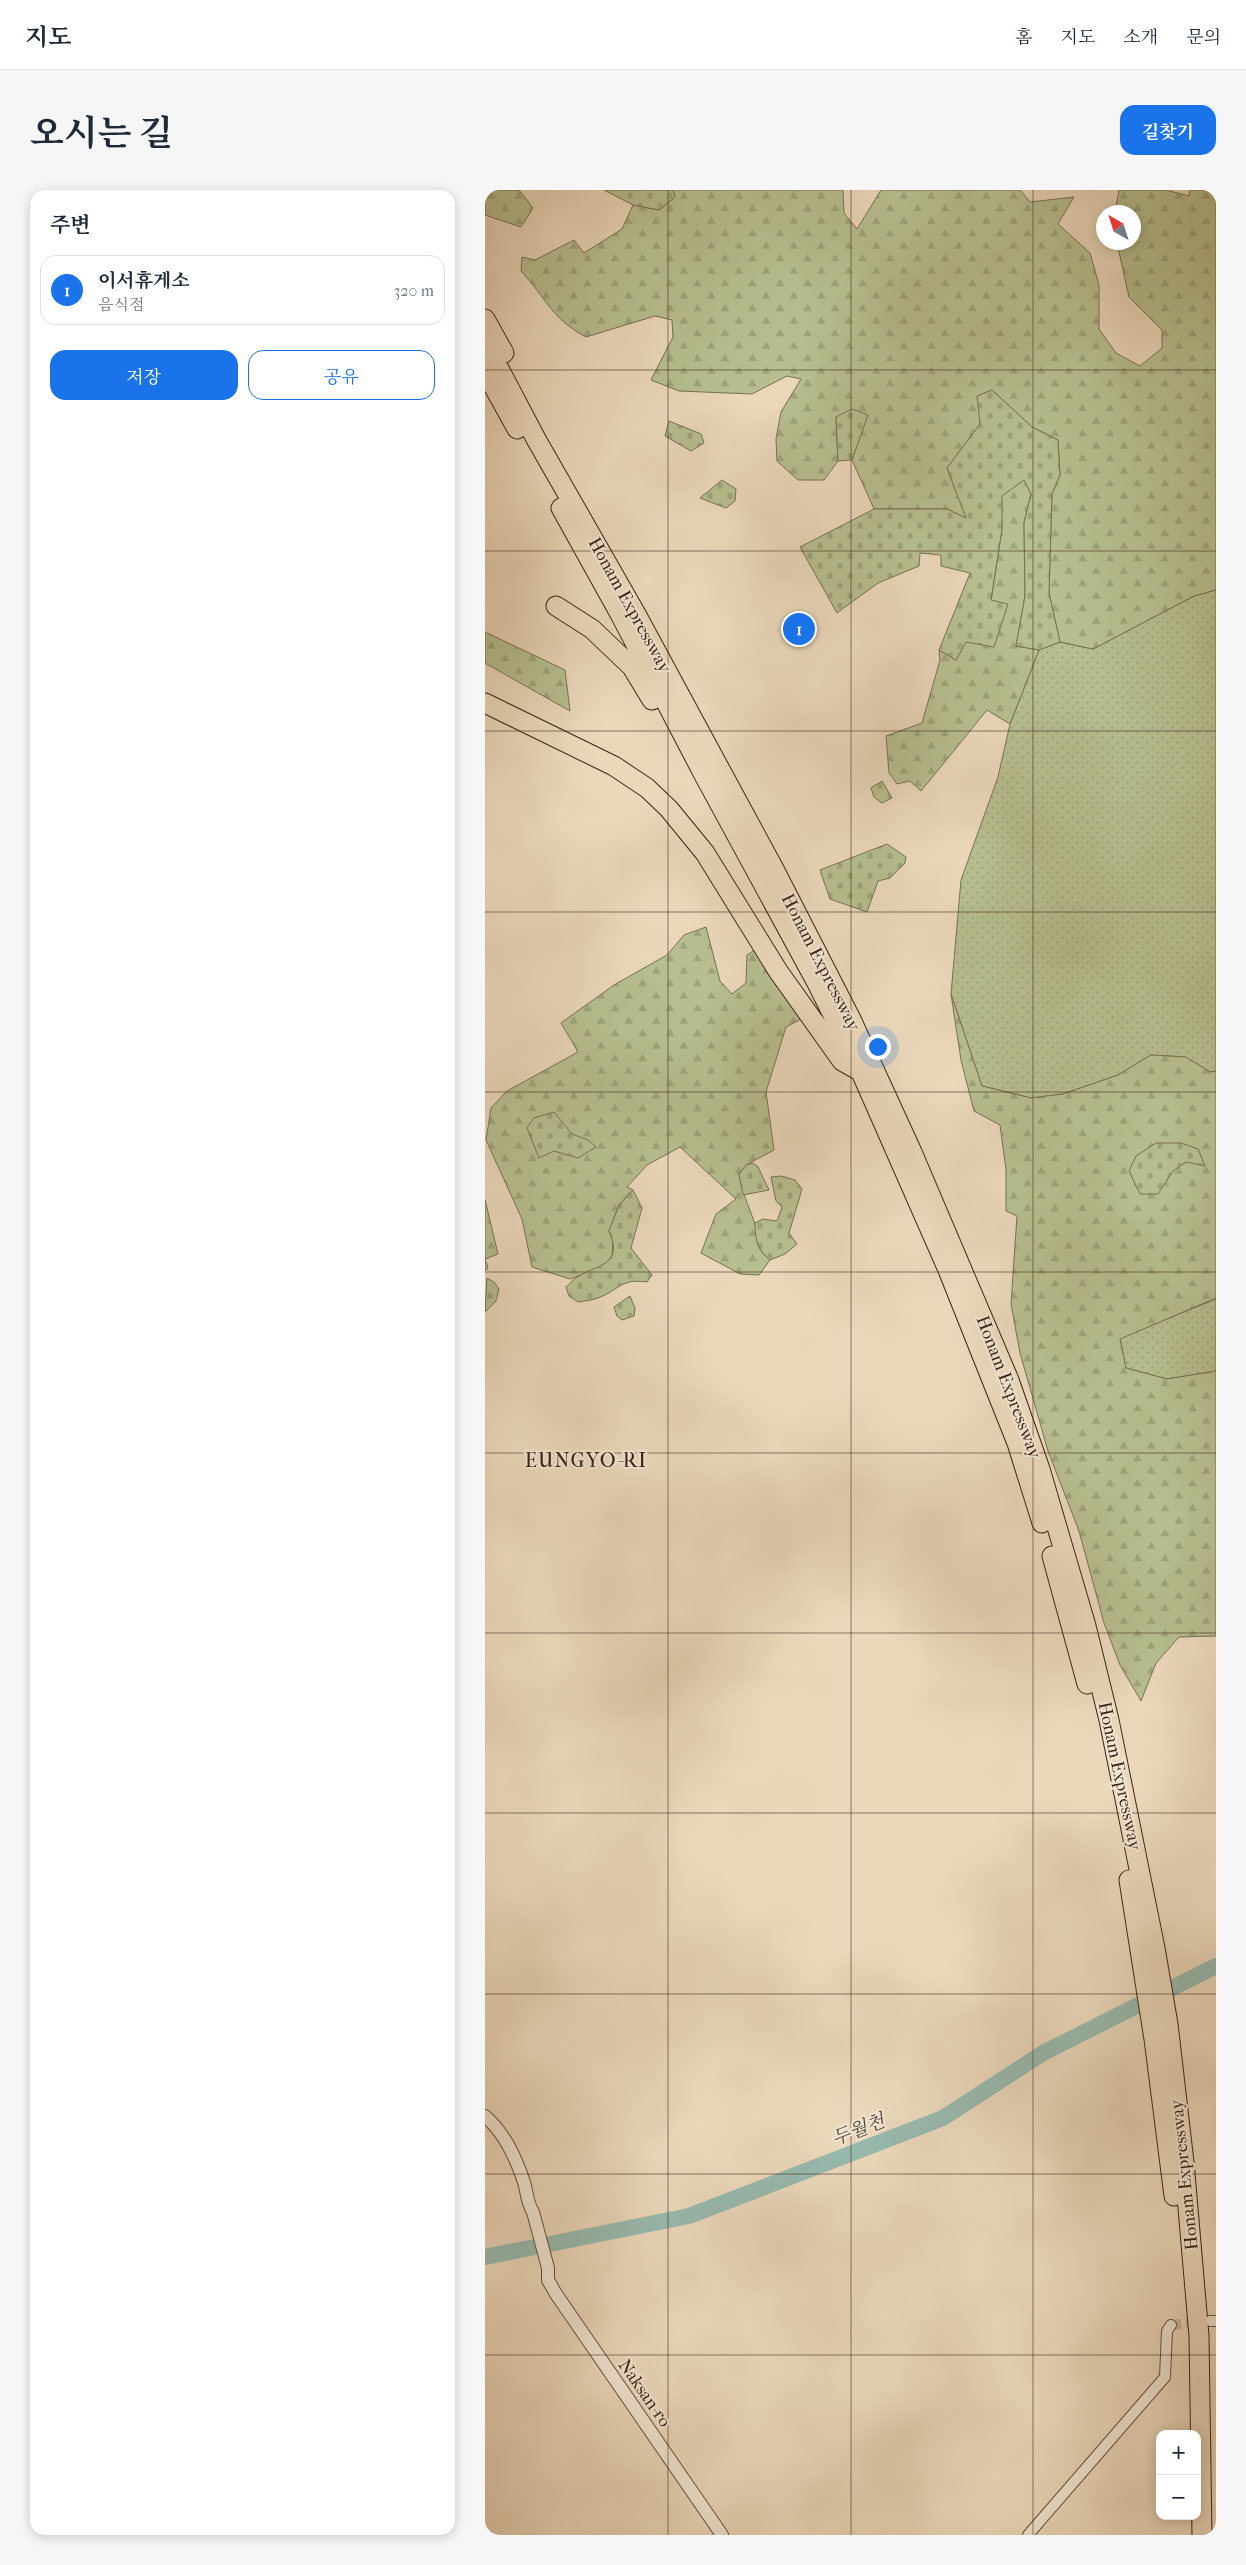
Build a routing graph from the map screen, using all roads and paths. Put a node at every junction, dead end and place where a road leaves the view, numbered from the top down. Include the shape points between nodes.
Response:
1 (485, 318) edge
2 (485, 342) edge
3 (485, 371) edge
4 (556, 606) dead end
5 (636, 614) junction
6 (485, 703) edge
7 (705, 777) junction
8 (860, 1070) junction
9 (1149, 1953) junction
10 (485, 2116) edge
11 (1171, 2325) dead end
12 (1190, 2430) edge
13 (1191, 2520) edge
14 (722, 2535) edge
15 (1028, 2535) edge
16 (1191, 2535) edge
17 (1203, 2535) edge

1 - 5 highway via 587,506
2 - 5 highway, Honam Expressway
3 - 7 highway, Honam Expressway via 621,616
4 - 7 highway via 592,629 632,667 679,746
5 - 9 highway, Honam Expressway via 851,1019 912,1152 1009,1380 1040,1469 1086,1626 1109,1720
6 - 8 highway via 614,766 647,788 669,809 705,853 778,971 842,1061
7 - 8 highway, Honam Expressway via 818,985
8 - 9 highway, Honam Expressway via 951,1279 1017,1443 1043,1526 1097,1728
9 - 12 highway, Honam Expressway via 1154,2039 1179,2240
9 - 17 highway, Honam Expressway via 1168,2024 1184,2162 1199,2336
10 - 14 street, Naksan-ro via 510,2146 525,2184 548,2268 548,2280
11 - 15 street via 1167,2331 1165,2377
13 - 16 highway

